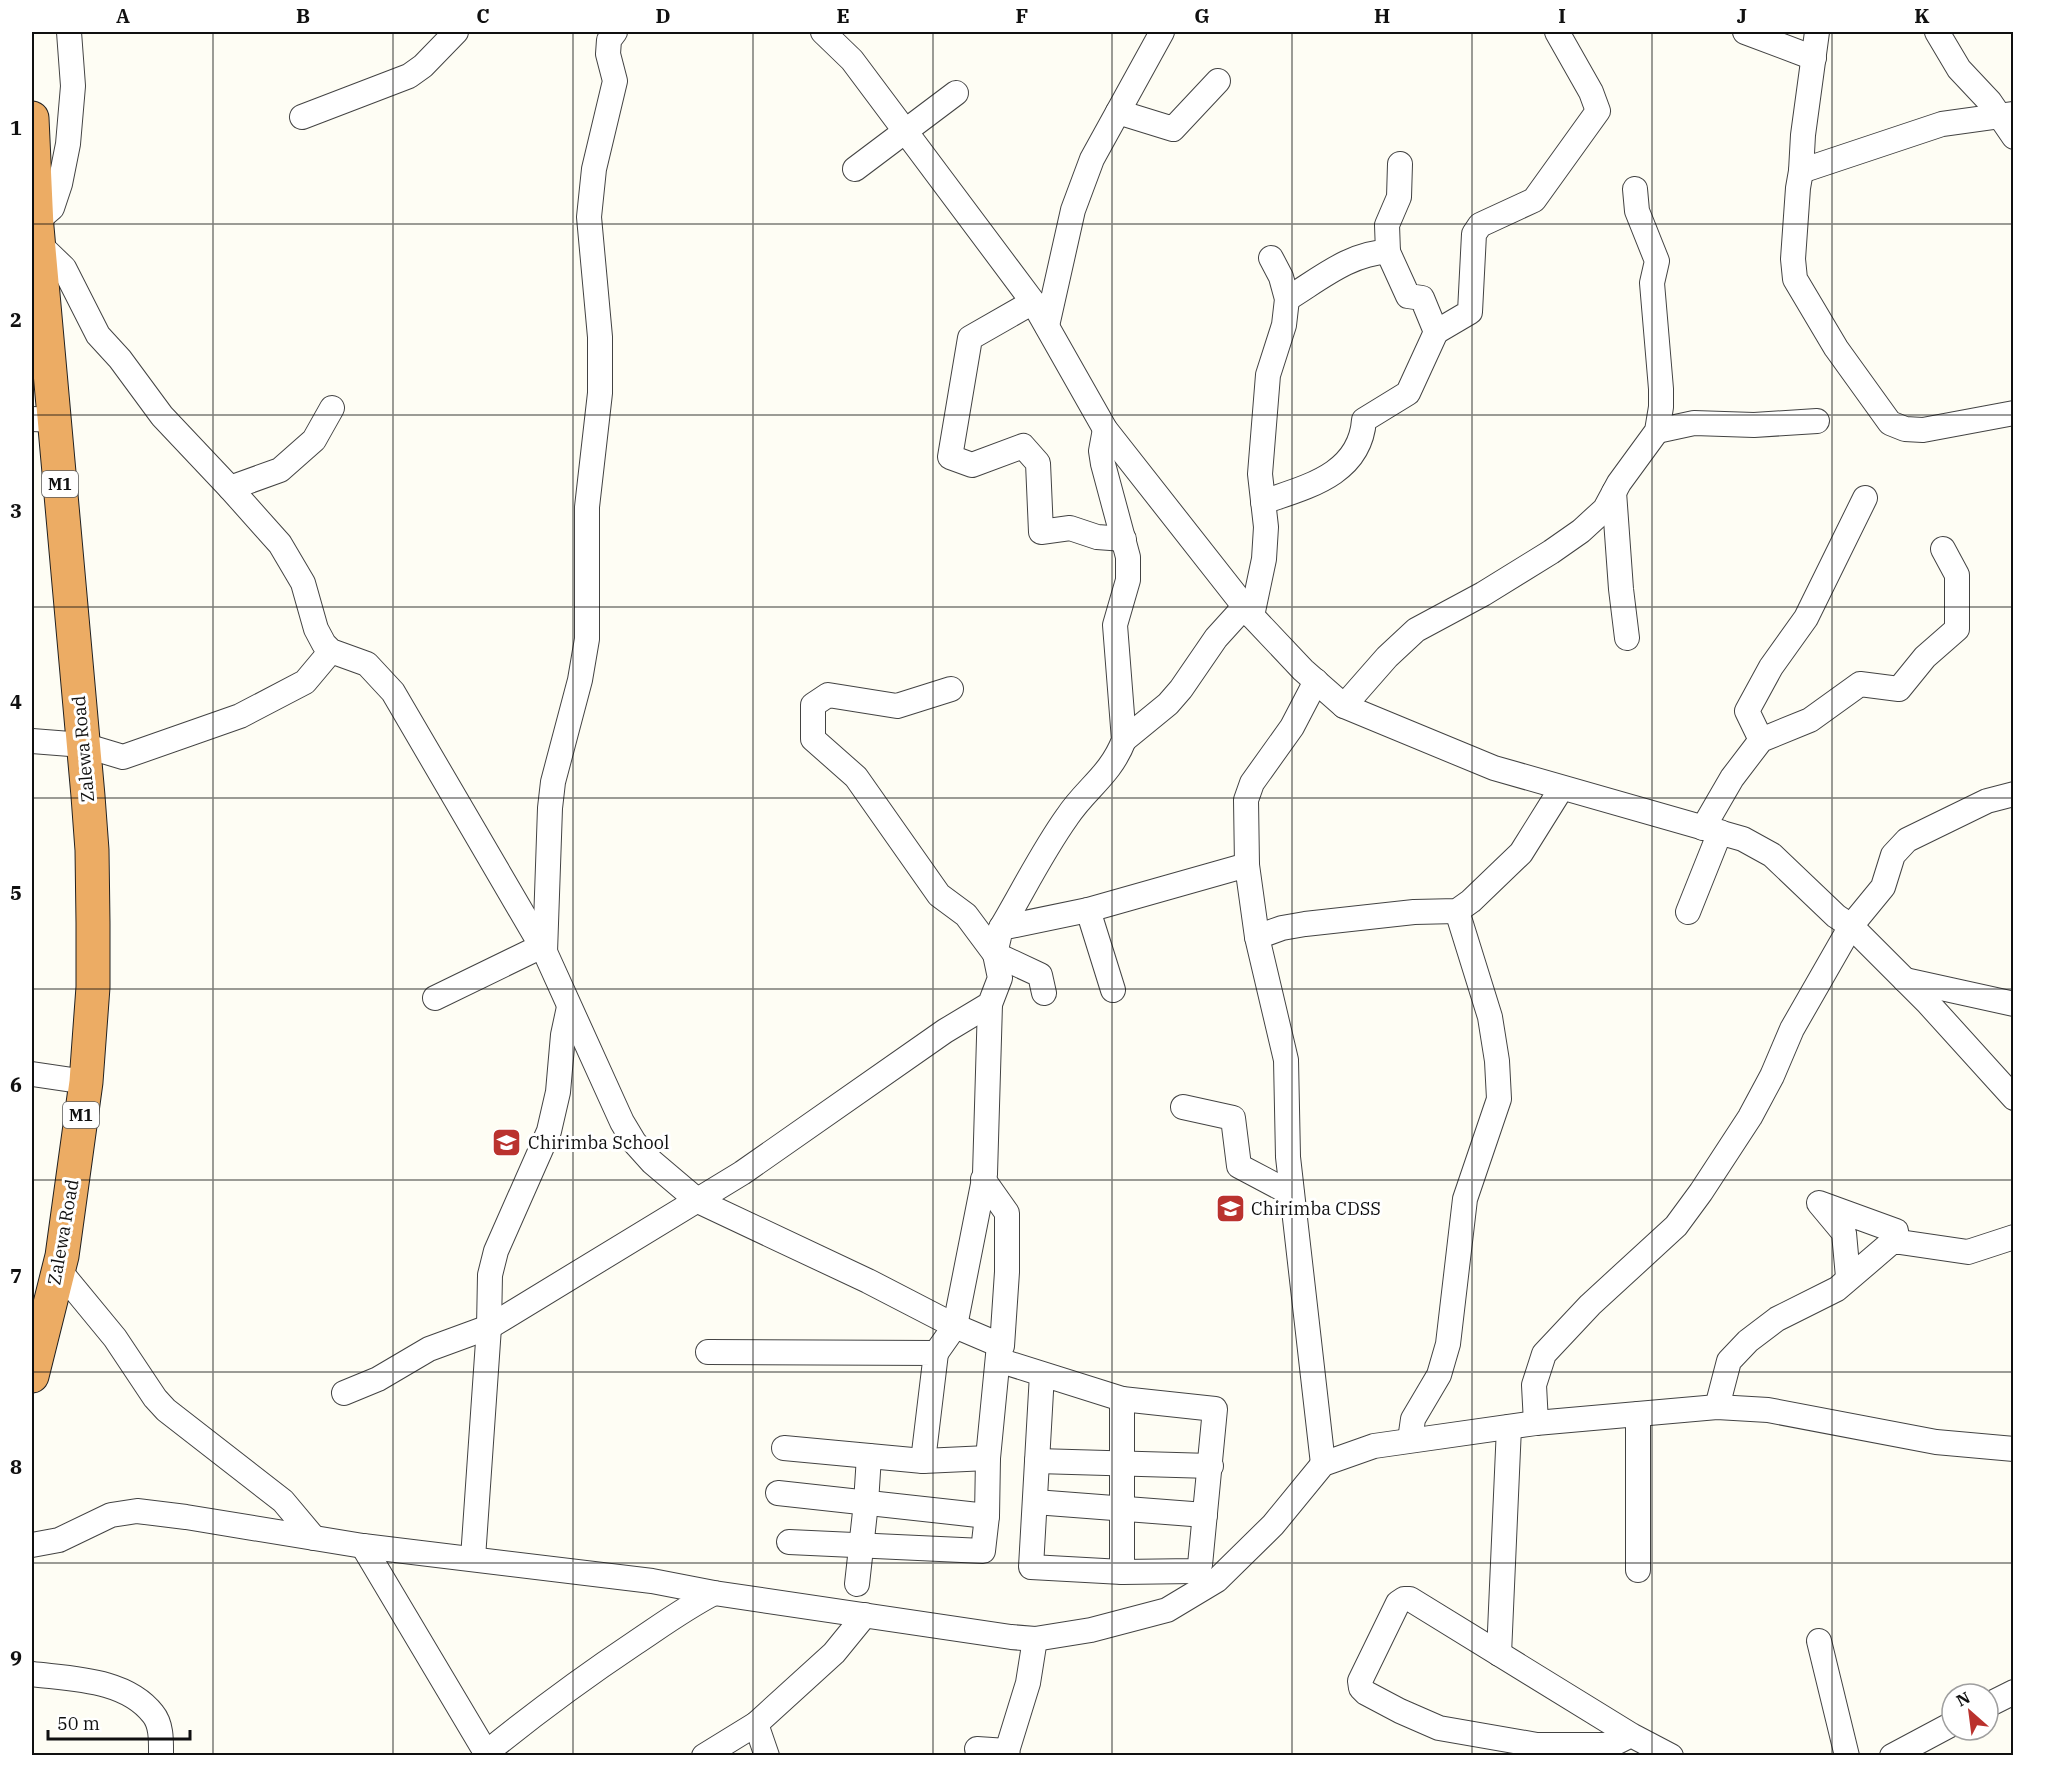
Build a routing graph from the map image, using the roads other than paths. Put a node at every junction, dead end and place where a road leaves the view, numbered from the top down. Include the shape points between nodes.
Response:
1 (69, 32) edge
2 (456, 32) edge
3 (615, 32) edge
4 (823, 32) edge
5 (1162, 32) edge
6 (1557, 32) edge
7 (1745, 32) edge
8 (1817, 32) edge
9 (1937, 32) edge
10 (1814, 58) junction
11 (1218, 81) dead end
12 (956, 93) dead end
13 (1118, 112) junction
14 (2006, 115) edge
15 (302, 117) dead end
16 (32, 118) edge
17 (906, 132) junction
18 (2013, 137) edge
19 (1400, 164) dead end
20 (855, 169) dead end
21 (1801, 171) junction
22 (1635, 189) dead end
23 (36, 229) edge
24 (1388, 252) junction
25 (1271, 258) dead end
26 (1287, 299) junction
27 (1033, 302) junction
28 (1047, 326) junction
29 (1436, 332) junction
30 (332, 408) dead end
31 (2013, 413) edge
32 (43, 419) edge
33 (1817, 422) dead end
34 (1105, 429) junction
35 (1657, 431) junction
36 (230, 488) junction
37 (1614, 492) junction
38 (1866, 498) dead end
39 (1263, 502) junction
40 (1124, 539) junction
41 (1942, 549) dead end
42 (1249, 611) junction
43 (1627, 638) dead end
44 (331, 651) junction
45 (1316, 681) junction
46 (951, 689) dead end
47 (1344, 706) junction
48 (1124, 740) junction
49 (1761, 740) junction
50 (32, 741) edge
51 (82, 745) junction
52 (1561, 789) junction
53 (2013, 794) edge
54 (1712, 830) junction
55 (1247, 865) junction
56 (1088, 910) junction
57 (1457, 911) junction
58 (1688, 912) dead end
59 (1851, 926) junction
60 (1001, 928) junction
61 (1257, 937) junction
62 (544, 949) junction
63 (995, 954) junction
64 (1905, 980) junction
65 (1113, 990) dead end
66 (1044, 993) dead end
67 (435, 998) dead end
68 (990, 1004) junction
69 (2013, 1004) edge
70 (569, 1007) junction
71 (32, 1074) edge
72 (86, 1082) junction
73 (2013, 1098) edge
74 (1183, 1107) dead end
75 (983, 1179) junction
76 (1292, 1194) junction
77 (698, 1201) junction
78 (2013, 1237) edge
79 (1897, 1242) junction
80 (59, 1270) junction
81 (1848, 1277) junction
82 (955, 1326) junction
83 (489, 1327) junction
84 (708, 1352) dead end
85 (999, 1352) junction
86 (936, 1353) junction
87 (1042, 1374) junction
88 (32, 1376) edge
89 (344, 1393) dead end
90 (1122, 1399) junction
91 (1717, 1407) junction
92 (1638, 1414) junction
93 (1536, 1423) junction
94 (1509, 1427) junction
95 (1410, 1440) junction
96 (784, 1448) dead end
97 (2013, 1449) edge
98 (869, 1456) junction
99 (988, 1458) junction
100 (923, 1461) junction
101 (1037, 1461) junction
102 (1121, 1464) junction
103 (1323, 1464) junction
104 (1211, 1466) junction
105 (778, 1493) dead end
106 (1035, 1502) junction
107 (866, 1503) junction
108 (1122, 1510) junction
109 (1205, 1515) junction
110 (987, 1516) junction
111 (314, 1538) junction
112 (789, 1542) dead end
113 (32, 1545) edge
114 (363, 1546) junction
115 (860, 1546) junction
116 (473, 1558) junction
117 (1638, 1570) dead end
118 (1122, 1572) junction
119 (857, 1584) dead end
120 (714, 1593) junction
121 (676, 1613) junction
122 (865, 1615) junction
123 (1035, 1639) junction
124 (1819, 1641) dead end
125 (648, 1648) dead end
126 (1500, 1654) junction
127 (32, 1674) edge
128 (756, 1724) junction
129 (1940, 1730) edge
130 (1631, 1735) junction
131 (977, 1749) dead end
132 (1007, 1753) edge
133 (487, 1754) edge
134 (161, 1755) edge
135 (704, 1755) edge
136 (767, 1755) edge
137 (1671, 1755) edge
138 (1847, 1755) edge
139 (1893, 1755) edge

1 - 23 street via 73,87 68,144 52,208
2 - 15 street via 409,75
3 - 62 street via 609,40 608,54 615,81 596,158 589,217 600,337 600,393 586,507 587,639 553,782
4 - 17 street via 852,60
5 - 13 street
6 - 29 street via 1598,111 1534,200 1480,225 1474,234 1470,312
7 - 10 street
8 - 10 street
9 - 14 street via 1959,69
10 - 21 street
11 - 13 street via 1173,129
12 - 17 street
13 - 28 street via 1092,159 1072,210
14 - 18 street
14 - 21 street via 1942,124
16 - 23 highway, Zalewa Road / M1
17 - 20 street
17 - 27 street
19 - 24 street via 1399,197 1387,225
21 - 31 street via 1793,259 1795,279 1836,348 1890,423 1923,430
22 - 35 street via 1637,211 1657,261 1652,283 1661,389
23 - 32 highway, Zalewa Road / M1
23 - 36 street via 64,268 98,335 162,416
24 - 26 street via 1351,260
24 - 29 street via 1408,296 1422,298
25 - 26 street
26 - 39 street via 1284,324 1268,375 1260,474
27 - 28 street
27 - 40 street via 970,338 951,457 972,465 1023,446 1038,463 1041,532 1070,528 1097,537
28 - 34 street
29 - 39 street via 1408,393 1364,420 1363,436 1345,465 1323,481
30 - 36 street via 314,440 280,470
32 - 51 highway, Zalewa Road / M1
33 - 35 street via 1694,423
34 - 40 street via 1103,464
34 - 42 street
35 - 37 street
36 - 44 street via 280,543 303,584 316,629
37 - 43 street
37 - 47 street via 1605,509 1551,552 1416,630
38 - 49 street via 1806,618 1747,711
39 - 42 street via 1264,559
40 - 48 street via 1128,580 1115,625
41 - 49 street via 1957,575 1957,629 1899,689 1860,684 1810,720
42 - 45 street
42 - 48 street via 1216,638 1174,697
44 - 51 street via 305,682 240,716 123,757
44 - 62 street via 367,664 393,692
45 - 47 street
45 - 55 street via 1283,742 1247,792
46 - 63 street via 897,706 828,695 813,705 813,738 856,777 939,895 966,915
47 - 52 street via 1494,768
48 - 60 street via 1107,772 1068,815
49 - 54 street via 1732,778
50 - 51 street
51 - 72 highway, Zalewa Road / M1 via 92,850 93,923
52 - 54 street
52 - 57 street via 1521,853
53 - 59 street via 1988,801 1907,840 1893,855 1883,887
54 - 58 street
54 - 59 street via 1743,839 1772,855
55 - 56 street
55 - 61 street
56 - 60 street
56 - 65 street
57 - 61 street via 1305,924
57 - 95 street via 1490,1017 1499,1099 1465,1199 1448,1344 1439,1375 1413,1419
59 - 64 street
59 - 93 street via 1792,1029 1750,1117 1701,1192 1676,1226 1590,1305 1544,1354 1534,1385
60 - 63 street
61 - 76 street via 1286,1060
62 - 67 street
62 - 70 street
63 - 66 street via 1040,975
63 - 68 street via 1000,978
64 - 69 street
64 - 73 street
68 - 75 street
68 - 77 street
70 - 77 street via 634,1142
70 - 83 street via 549,1131 496,1251 490,1275
71 - 72 street
72 - 80 highway, Zalewa Road / M1
74 - 76 street via 1233,1118 1239,1166
75 - 82 street
75 - 85 street via 1007,1213 1007,1272
76 - 103 street
77 - 82 street
77 - 83 street
78 - 79 street via 1968,1252
79 - 81 street via 1893,1241
79 - 81 street via 1896,1231 1819,1203 1844,1233
80 - 88 highway, Zalewa Road / M1
80 - 111 street via 115,1338 166,1410 283,1501
81 - 91 street via 1837,1289 1777,1319 1748,1341 1729,1361
82 - 85 street
82 - 86 street
83 - 89 street via 429,1349 378,1379
83 - 116 street
84 - 86 street
85 - 87 street
85 - 99 street
86 - 100 street
87 - 90 street
87 - 101 street
90 - 102 street
90 - 104 street via 1215,1409
91 - 92 street
91 - 97 street via 1768,1410 1936,1442
92 - 93 street
92 - 117 street
93 - 94 street
94 - 95 street
94 - 126 street
95 - 103 street via 1374,1446
96 - 98 street
98 - 100 street
98 - 107 street
99 - 100 street
99 - 110 street
101 - 102 street
101 - 106 street
102 - 104 street
102 - 108 street
103 - 123 street via 1273,1525 1217,1580 1167,1610 1091,1630
104 - 109 street
105 - 107 street
106 - 108 street
106 - 118 street via 1031,1567
107 - 110 street
107 - 115 street
108 - 109 street
108 - 118 street
109 - 118 street via 1200,1564 1194,1571
110 - 115 street via 982,1551
111 - 113 street via 137,1511 111,1515 59,1540
111 - 114 street
112 - 115 street
114 - 116 street
114 - 133 street
115 - 119 street
116 - 120 street
120 - 121 street
120 - 122 street
121 - 125 street via 672,1623
121 - 133 street via 544,1707
122 - 123 street
122 - 128 street via 834,1653
123 - 132 street via 1028,1683
124 - 138 street
126 - 130 street
126 - 130 street via 1404,1599 1373,1653 1360,1681 1361,1688 1439,1728 1537,1745 1611,1745
127 - 134 street via 94,1682 138,1699 155,1716
128 - 135 street
128 - 136 street
129 - 139 street
130 - 137 street
131 - 132 street

